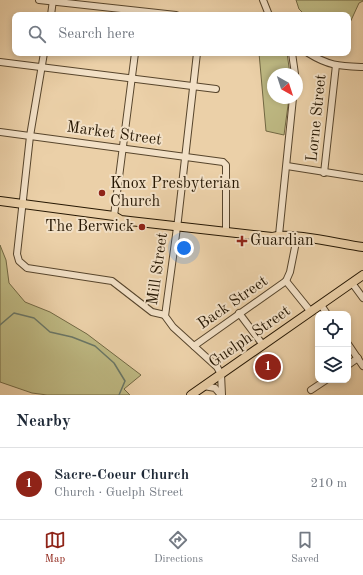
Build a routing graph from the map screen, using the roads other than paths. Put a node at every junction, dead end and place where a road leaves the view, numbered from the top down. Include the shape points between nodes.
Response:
1 (39, 0) edge
2 (263, 0) edge
3 (53, 1) edge
4 (51, 12) edge
5 (132, 12) edge
6 (268, 12) edge
7 (43, 56) edge
8 (135, 56) edge
9 (197, 56) edge
10 (292, 56) edge
11 (313, 56) edge
12 (0, 62) edge
13 (336, 65) junction
14 (363, 67) edge
15 (41, 68) junction
16 (294, 68) edge
17 (132, 78) junction
18 (194, 87) junction
19 (216, 88) dead end
20 (292, 104) edge
21 (0, 132) edge
22 (30, 136) junction
23 (122, 147) junction
24 (185, 156) junction
25 (286, 166) junction
26 (324, 173) junction
27 (363, 178) edge
28 (0, 201) edge
29 (23, 204) junction
30 (114, 216) junction
31 (178, 223) junction
32 (226, 229) junction
33 (279, 235) junction
34 (297, 237) junction
35 (363, 247) edge
36 (363, 275) edge
37 (286, 281) junction
38 (352, 283) junction
39 (363, 298) edge
40 (320, 305) junction
41 (325, 311) edge
42 (311, 312) junction
43 (240, 313) junction
44 (165, 315) junction
45 (263, 345) junction
46 (194, 346) junction
47 (350, 347) edge
48 (358, 358) junction
49 (351, 363) edge
50 (363, 366) edge
51 (221, 374) junction
52 (322, 383) edge
53 (204, 386) junction
54 (311, 390) dead end
55 (192, 395) edge
56 (221, 395) edge

1 - 3 street
2 - 6 street
3 - 4 street
3 - 5 street
7 - 15 street
8 - 17 street
9 - 18 street, Mill Street
10 - 16 street
11 - 13 street
12 - 15 street
13 - 14 street
13 - 26 street, Lorne Street
15 - 17 street
15 - 22 street
17 - 18 street
17 - 23 street
18 - 19 street
18 - 24 street, Mill Street
20 - 25 street
21 - 22 street, Market Street
22 - 23 street, Market Street
22 - 29 street
23 - 24 street, Market Street
23 - 30 street
24 - 31 street, Mill Street
24 - 32 street, Market Street via 225,163
25 - 26 street
25 - 33 street
26 - 27 street
28 - 29 main road
29 - 30 main road
29 - 44 street via 17,254 19,261 27,268 112,281 152,312
30 - 31 main road via 121,220
31 - 32 main road
31 - 44 street, Mill Street
32 - 33 main road via 272,237
33 - 34 main road
34 - 35 main road
34 - 37 street
36 - 38 main road, Guelph Street
37 - 42 street
37 - 43 street, Back Street
38 - 39 street
38 - 40 main road, Guelph Street
40 - 41 street
40 - 42 main road, Guelph Street
42 - 45 main road, Guelph Street
43 - 45 street
43 - 46 street, Back Street
44 - 46 street, Mill Street via 173,327
45 - 51 main road, Guelph Street
46 - 51 street, Mill Street
47 - 48 street
48 - 49 street
48 - 50 street
51 - 53 main road, Guelph Street
51 - 56 street
52 - 54 street
53 - 55 main road, Guelph Street
53 - 56 street via 215,388

